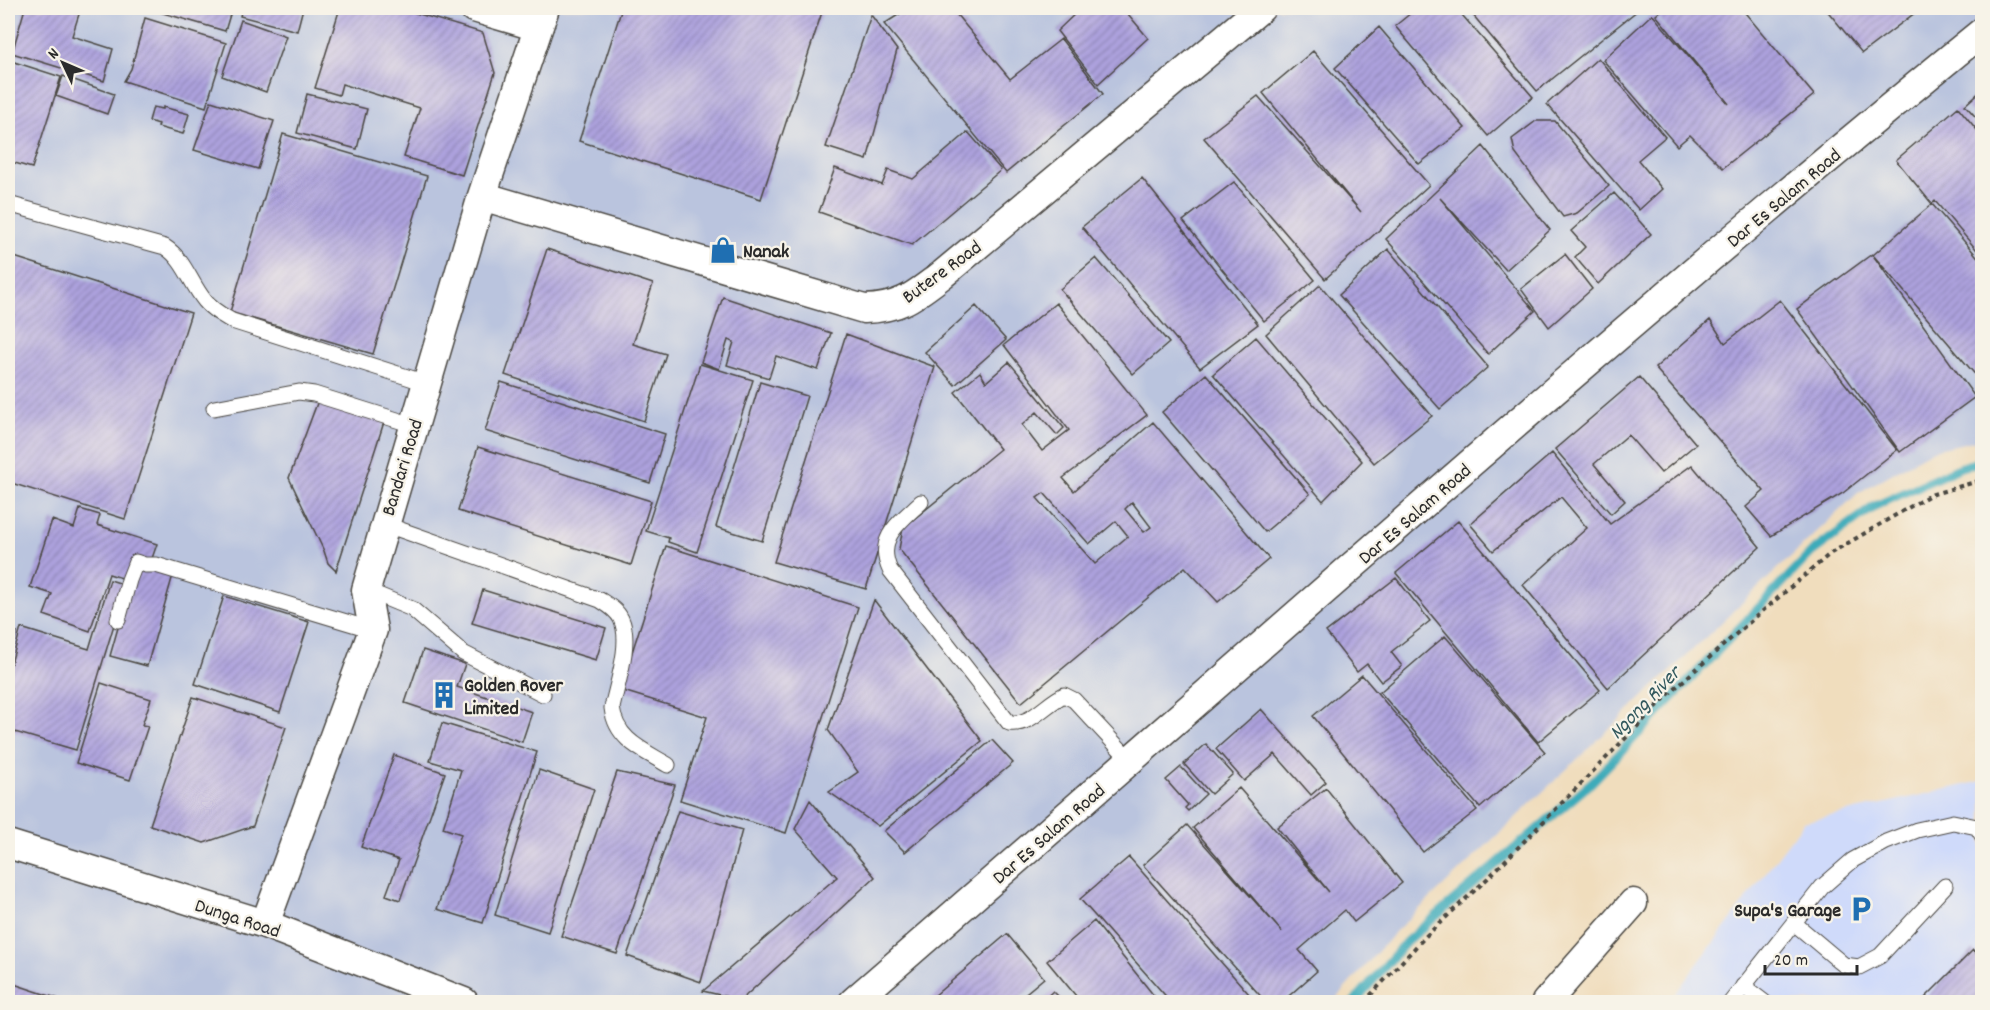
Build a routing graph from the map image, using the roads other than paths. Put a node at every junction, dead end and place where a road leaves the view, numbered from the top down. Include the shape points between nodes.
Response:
1 (474, 8) edge
2 (1261, 8) edge
3 (542, 17) edge
4 (1983, 32) edge
5 (482, 196) junction
6 (8, 204) edge
7 (426, 383) junction
8 (214, 408) dead end
9 (413, 425) junction
10 (921, 502) dead end
11 (384, 524) junction
12 (366, 590) junction
13 (118, 620) dead end
14 (374, 630) junction
15 (543, 694) dead end
16 (1131, 761) junction
17 (668, 765) dead end
18 (1983, 835) edge
19 (8, 844) edge
20 (1945, 886) dead end
21 (1633, 903) dead end
22 (1794, 923) junction
23 (265, 924) junction
24 (1743, 986) junction
25 (464, 1002) edge
26 (853, 1002) edge
27 (1546, 1002) edge
28 (1731, 1002) edge
29 (1764, 1002) edge

1 - 3 street
2 - 5 street, Butere Road via 943,274 911,298 886,309 864,309
3 - 5 street, Bandari Road
4 - 16 street, Dar Es Salam Road via 1539,402
5 - 7 street, Bandari Road
6 - 7 lane via 165,247 174,252 205,300 232,321
7 - 9 street, Bandari Road
8 - 9 lane via 299,392
9 - 11 street, Bandari Road
10 - 16 lane via 893,528 884,550 885,560 1009,723 1029,720 1064,695 1074,700
11 - 12 street, Bandari Road
11 - 17 lane via 600,600 612,608 621,617 626,639 613,718 629,742
12 - 14 street, Bandari Road
12 - 15 lane via 412,609 463,653
13 - 14 lane via 136,562
14 - 23 street
16 - 26 street, Dar Es Salam Road
18 - 22 lane via 1977,827 1953,822 1886,842 1853,860 1822,887
19 - 23 street, Dunga Road
20 - 22 lane via 1880,956 1859,967 1844,965
21 - 27 street
22 - 24 lane
23 - 25 street, Dunga Road
24 - 28 lane
24 - 29 lane

